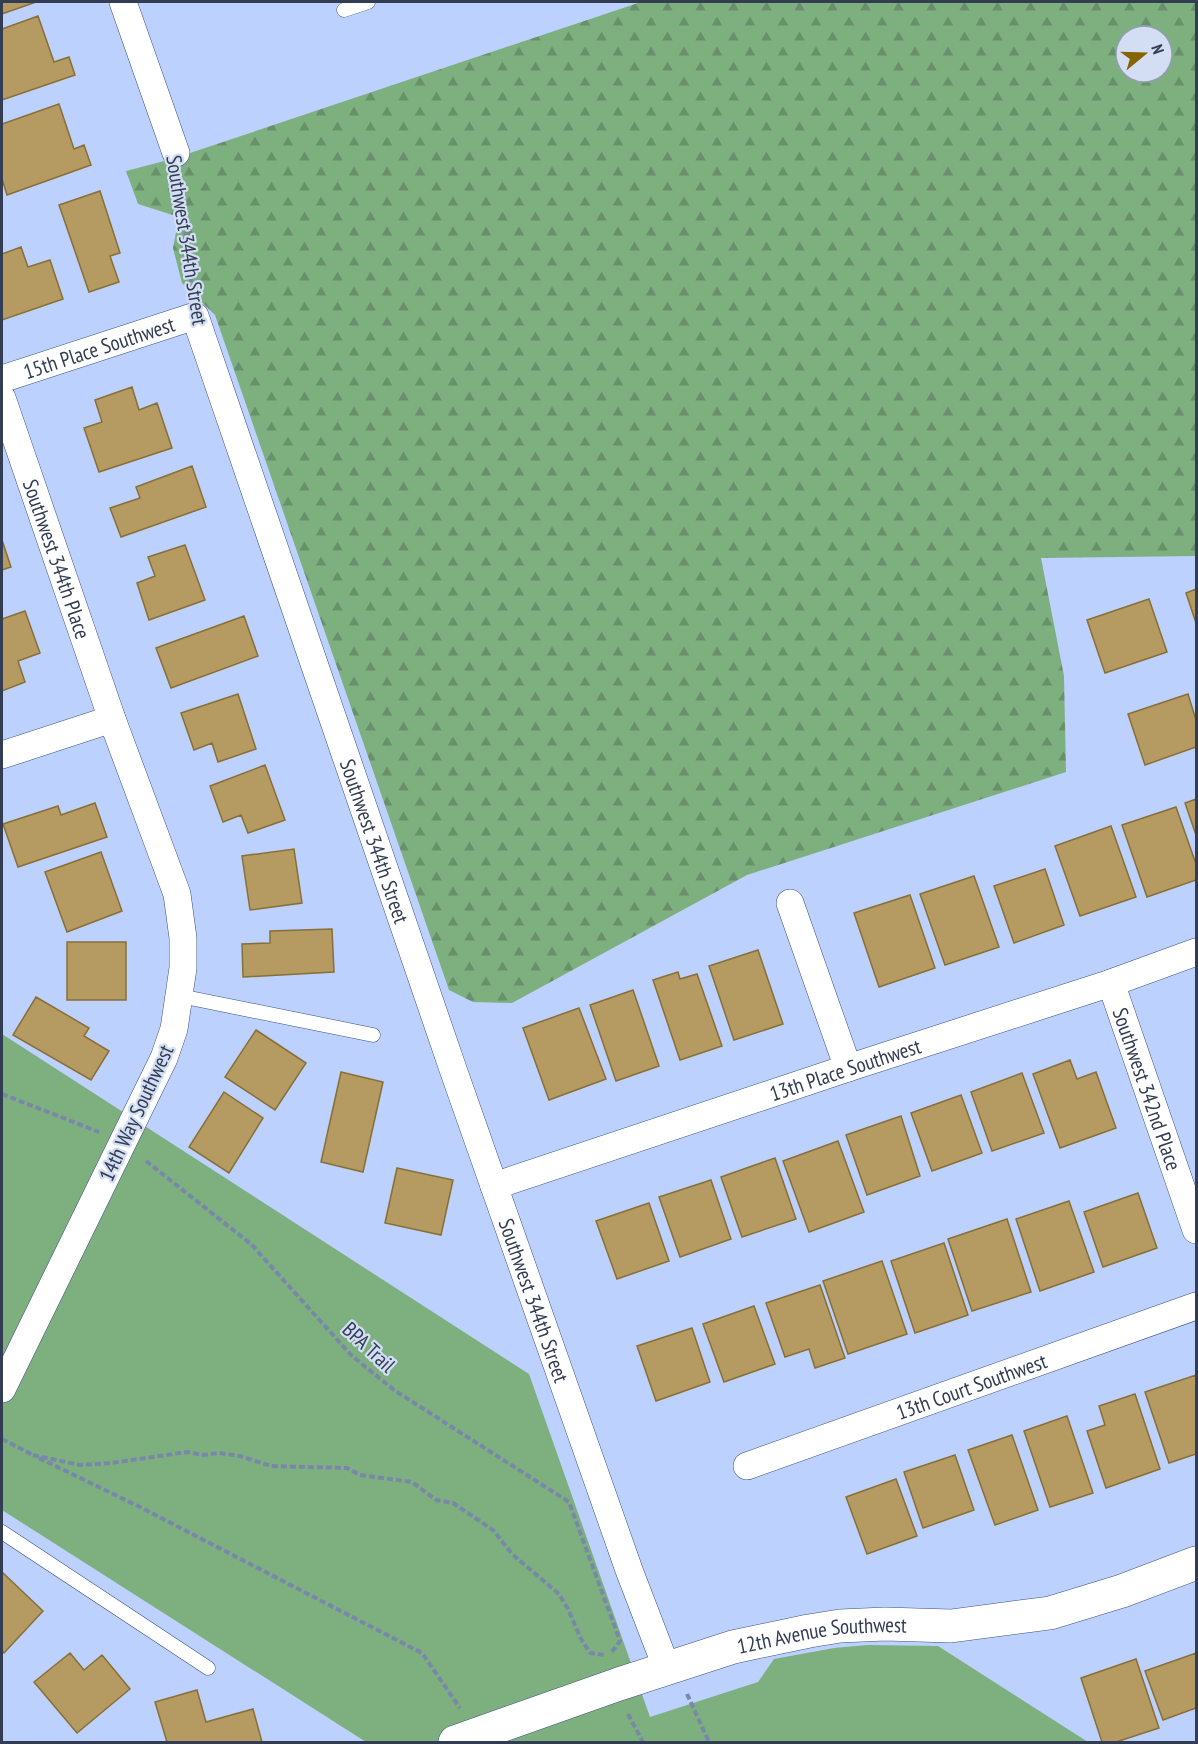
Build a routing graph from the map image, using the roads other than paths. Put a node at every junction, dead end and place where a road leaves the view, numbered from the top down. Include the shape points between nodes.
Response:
1 (123, 2) edge
2 (368, 2) edge
3 (344, 10) dead end
4 (176, 153) road end
5 (195, 316) joint
6 (2, 379) edge
7 (2, 398) edge
8 (112, 719) junction
9 (2, 755) edge
10 (790, 903) dead end
11 (1197, 952) edge
12 (1111, 983) junction
13 (180, 996) junction
14 (373, 1035) dead end
15 (848, 1068) junction
16 (495, 1186) junction
17 (1197, 1230) edge
18 (1197, 1306) edge
19 (2, 1389) edge
20 (747, 1466) dead end
21 (2, 1532) edge
22 (1197, 1563) edge
23 (208, 1668) dead end
24 (667, 1669) junction
25 (470, 1737) edge

1 - 4 street, Southwest 344th Street
2 - 3 lane
5 - 6 street, 15th Place Southwest
5 - 16 street, Southwest 344th Street
7 - 8 street, Southwest 344th Place
8 - 9 street
8 - 13 street, 14th Way Southwest via 177,894 183,938
10 - 15 street
11 - 12 street, 13th Place Southwest
12 - 15 street, 13th Place Southwest
12 - 17 street, Southwest 342nd Place
13 - 14 lane
13 - 19 street, 14th Way Southwest via 164,1058
15 - 16 street, 13th Place Southwest
16 - 24 street, Southwest 344th Street
18 - 20 street, 13th Court Southwest
21 - 23 lane
22 - 24 street, 12th Avenue Southwest via 1050,1613 951,1626 840,1626 733,1647
24 - 25 street, 12th Avenue Southwest

